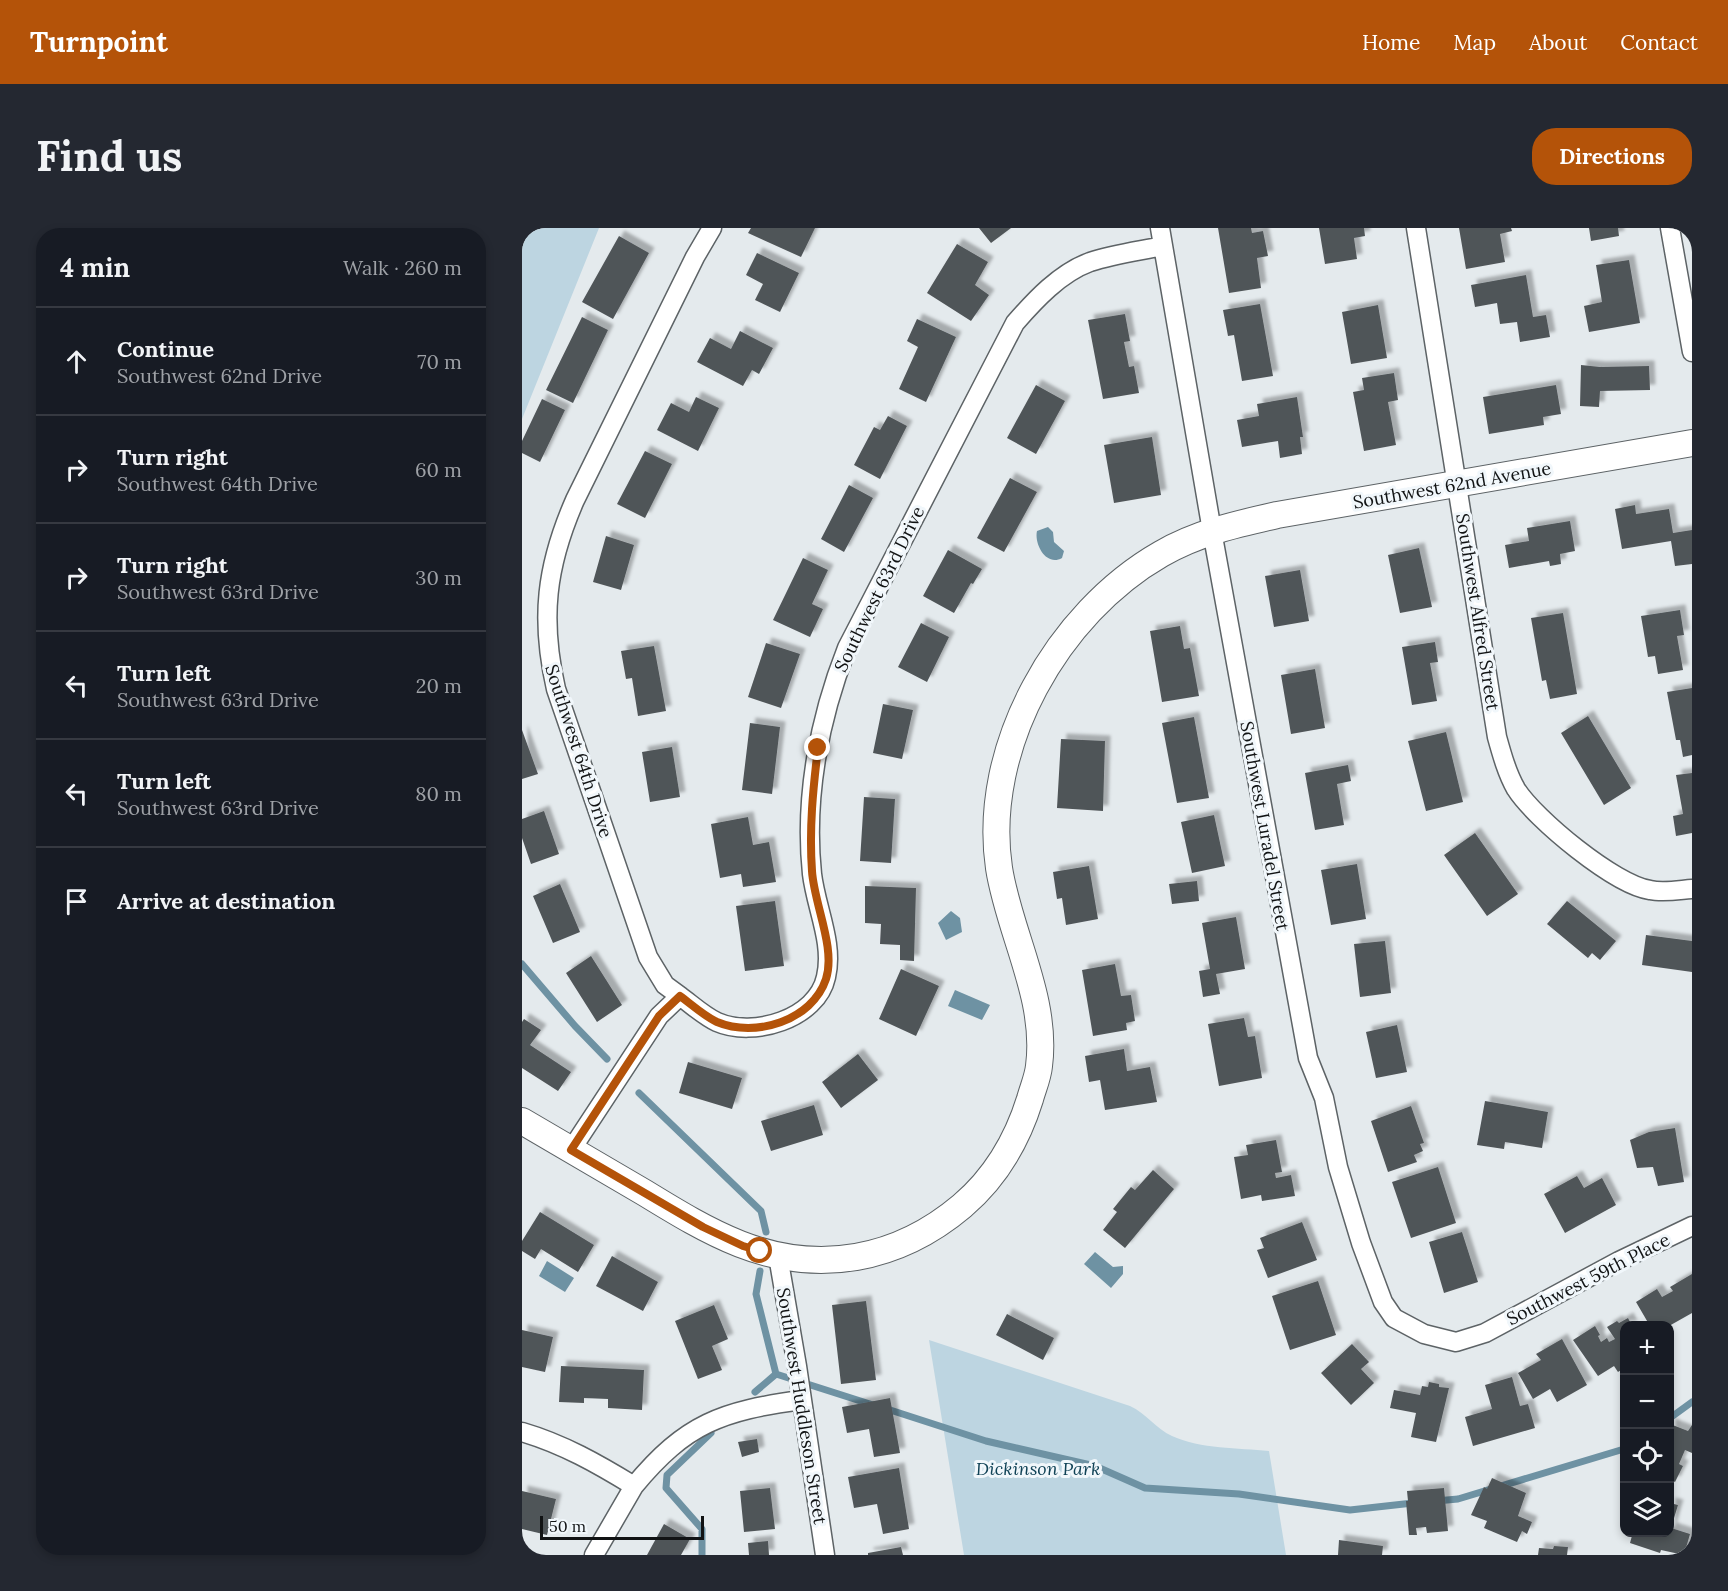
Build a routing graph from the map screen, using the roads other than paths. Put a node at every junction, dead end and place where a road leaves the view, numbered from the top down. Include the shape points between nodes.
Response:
1 (712, 228) edge
2 (1160, 228) edge
3 (1416, 228) edge
4 (1670, 228) edge
5 (1163, 246) junction
6 (1692, 352) edge
7 (1692, 442) edge
8 (1457, 484) junction
9 (1212, 531) junction
10 (1692, 889) edge
11 (680, 996) junction
12 (522, 1121) edge
13 (571, 1150) junction
14 (1692, 1226) edge
15 (778, 1256) junction
16 (1485, 1333) joint
17 (801, 1400) junction
18 (522, 1432) edge
19 (634, 1486) junction
20 (594, 1555) edge
21 (825, 1555) edge

1 - 11 street, Southwest 64th Drive via 563,526 549,577 546,630 556,689 648,957 665,985
2 - 5 street, Southwest Luradel Street
3 - 8 street, Southwest Alfred Street
4 - 6 street
5 - 9 street, Southwest Luradel Street
5 - 11 street, Southwest 63rd Drive via 1088,263 1049,288 1015,323 847,648 823,722 812,798 812,873 829,953 826,979 818,993 806,1007 787,1019 756,1029 717,1022
7 - 8 street, Southwest 62nd Avenue
8 - 9 street, Southwest 62nd Avenue via 1277,515
8 - 10 street, Southwest Alfred Street via 1497,737 1516,788 1532,810 1599,865 1627,882 1651,891
9 - 15 street, Southwest 62nd Avenue via 1144,565 1089,611 1048,663 1016,731 1001,793 999,864 1036,1008 1039,1067 1022,1122 1004,1159 985,1186 909,1242 877,1253 840,1259
9 - 16 street, Southwest Luradel Street via 1308,1058 1324,1098 1338,1167 1361,1243 1383,1302 1394,1318 1424,1334 1456,1342
11 - 13 street via 659,1016
12 - 13 street, Southwest 62nd Avenue
13 - 15 street, Southwest 62nd Avenue via 703,1227 743,1246
14 - 16 street, Southwest 59th Place
15 - 17 street, Southwest Huddleson Street
17 - 19 street via 729,1413 694,1430 655,1460
17 - 21 street, Southwest Huddleson Street
18 - 19 street via 558,1444
19 - 20 street

